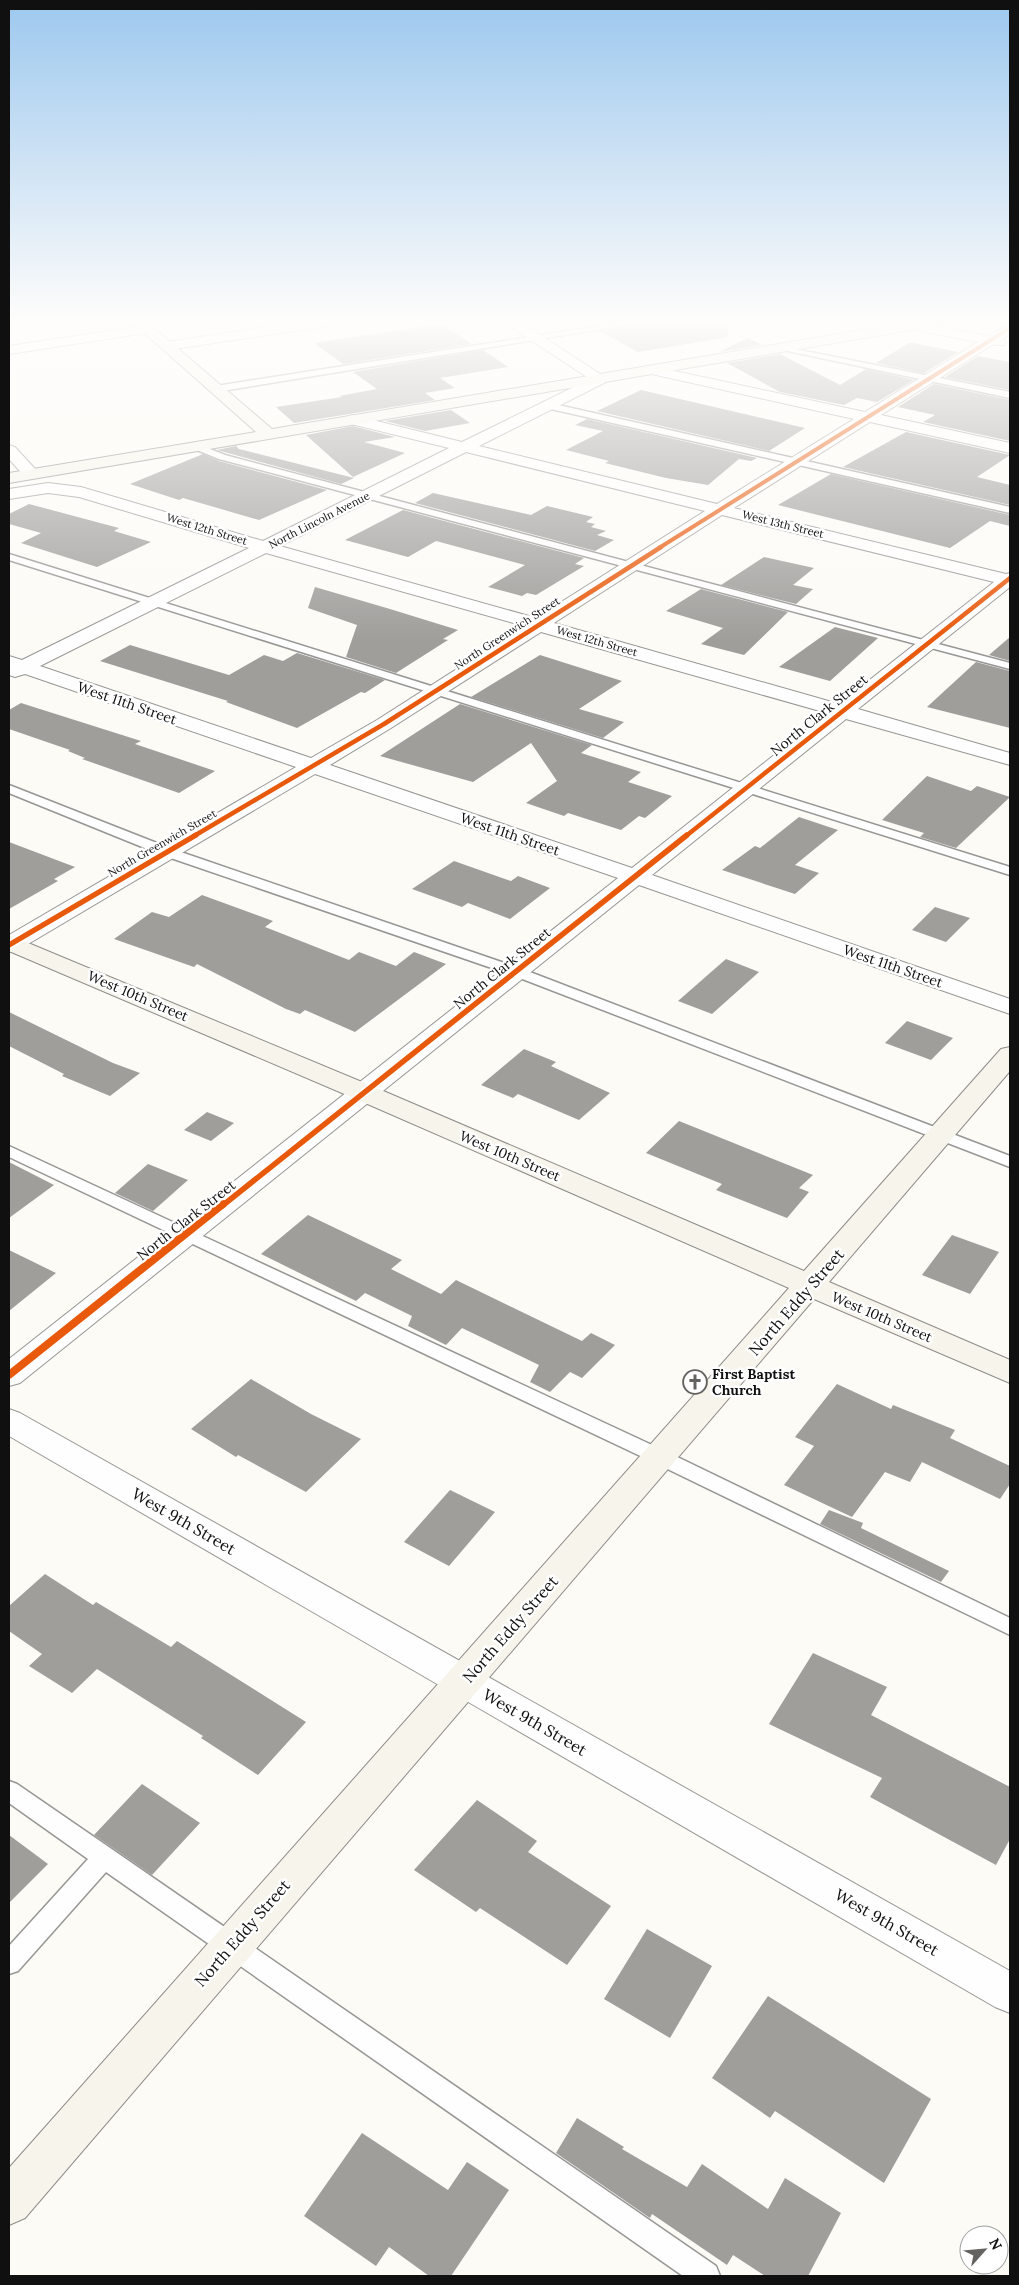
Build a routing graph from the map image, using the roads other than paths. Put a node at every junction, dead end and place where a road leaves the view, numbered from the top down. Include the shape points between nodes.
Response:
1 (262, 429) edge
2 (300, 429) edge
3 (387, 429) edge
4 (500, 429) edge
5 (646, 429) edge
6 (849, 429) edge
7 (921, 429) edge
8 (268, 434) junction
9 (195, 446) junction
10 (463, 447) junction
11 (1010, 448) edge
12 (9, 450) edge
13 (796, 462) junction
14 (9, 478) edge
15 (34, 481) junction
16 (9, 494) edge
17 (367, 495) junction
18 (720, 509) junction
19 (1010, 510) edge
20 (266, 547) junction
21 (9, 557) edge
22 (632, 565) junction
23 (1010, 579) edge
24 (155, 603) junction
25 (539, 625) junction
26 (928, 644) junction
27 (1010, 666) edge
28 (13, 668) edge
29 (436, 691) junction
30 (844, 711) junction
31 (1010, 759) edge
32 (312, 767) junction
33 (748, 788) junction
34 (9, 789) edge
35 (167, 852) junction
36 (1010, 871) edge
37 (637, 877) junction
38 (10, 943) edge
39 (517, 972) junction
40 (1010, 1007) edge
41 (1010, 1055) edge
42 (365, 1093) junction
43 (940, 1136) junction
44 (9, 1150) edge
45 (1010, 1162) edge
46 (186, 1236) junction
47 (810, 1286) junction
48 (1010, 1372) edge
49 (9, 1376) edge
50 (9, 1421) edge
51 (660, 1457) junction
52 (1010, 1627) edge
53 (464, 1681) junction
54 (9, 1791) edge
55 (105, 1857) junction
56 (232, 1945) junction
57 (9, 1963) edge
58 (1010, 1992) edge
59 (9, 2202) edge
60 (706, 2276) edge

1 - 8 main road
2 - 8 main road
3 - 10 street, West 13th Street
4 - 10 street, North Lincoln Avenue
5 - 13 lane
6 - 13 street, North Greenwich Street
7 - 11 street
8 - 9 main road
9 - 15 main road
9 - 17 lane via 222,457
10 - 17 street, North Lincoln Avenue
10 - 18 street, West 13th Street
12 - 15 street
13 - 18 street, North Greenwich Street
13 - 19 lane
14 - 15 main road
15 - 16 street, West 12th Street
15 - 20 street, West 12th Street
17 - 20 street, North Lincoln Avenue
17 - 22 lane
18 - 22 street, North Greenwich Street
18 - 23 street, West 13th Street
20 - 24 street, North Lincoln Avenue
20 - 25 street, West 12th Street
21 - 24 lane
22 - 25 street, North Greenwich Street
22 - 26 lane
23 - 26 street, North Clark Street
24 - 28 street, North Lincoln Avenue
24 - 29 lane
25 - 29 street, North Greenwich Street
25 - 30 street, West 12th Street
26 - 27 lane
26 - 30 street, North Clark Street
28 - 32 street, West 11th Street
29 - 32 street, North Greenwich Street
29 - 33 lane
30 - 31 street, West 12th Street
30 - 33 street, North Clark Street
32 - 35 street, North Greenwich Street
32 - 37 street, West 11th Street
33 - 36 lane
33 - 37 street, North Clark Street
34 - 35 lane
35 - 38 street, North Greenwich Street
35 - 39 lane
37 - 39 street, North Clark Street
37 - 40 street, West 11th Street
38 - 42 main road, West 10th Street
39 - 42 street, North Clark Street
39 - 43 lane
41 - 43 main road, North Eddy Street
42 - 46 street, North Clark Street
42 - 47 main road, West 10th Street
43 - 45 lane
43 - 47 main road, North Eddy Street
44 - 46 lane
46 - 49 street, North Clark Street
46 - 51 lane
47 - 48 main road, West 10th Street
47 - 51 main road, North Eddy Street
50 - 53 street, West 9th Street
51 - 52 lane
51 - 53 main road, North Eddy Street
53 - 56 main road, North Eddy Street
53 - 58 street, West 9th Street
54 - 55 lane
55 - 56 lane
55 - 57 lane
56 - 59 main road, North Eddy Street
56 - 60 lane

